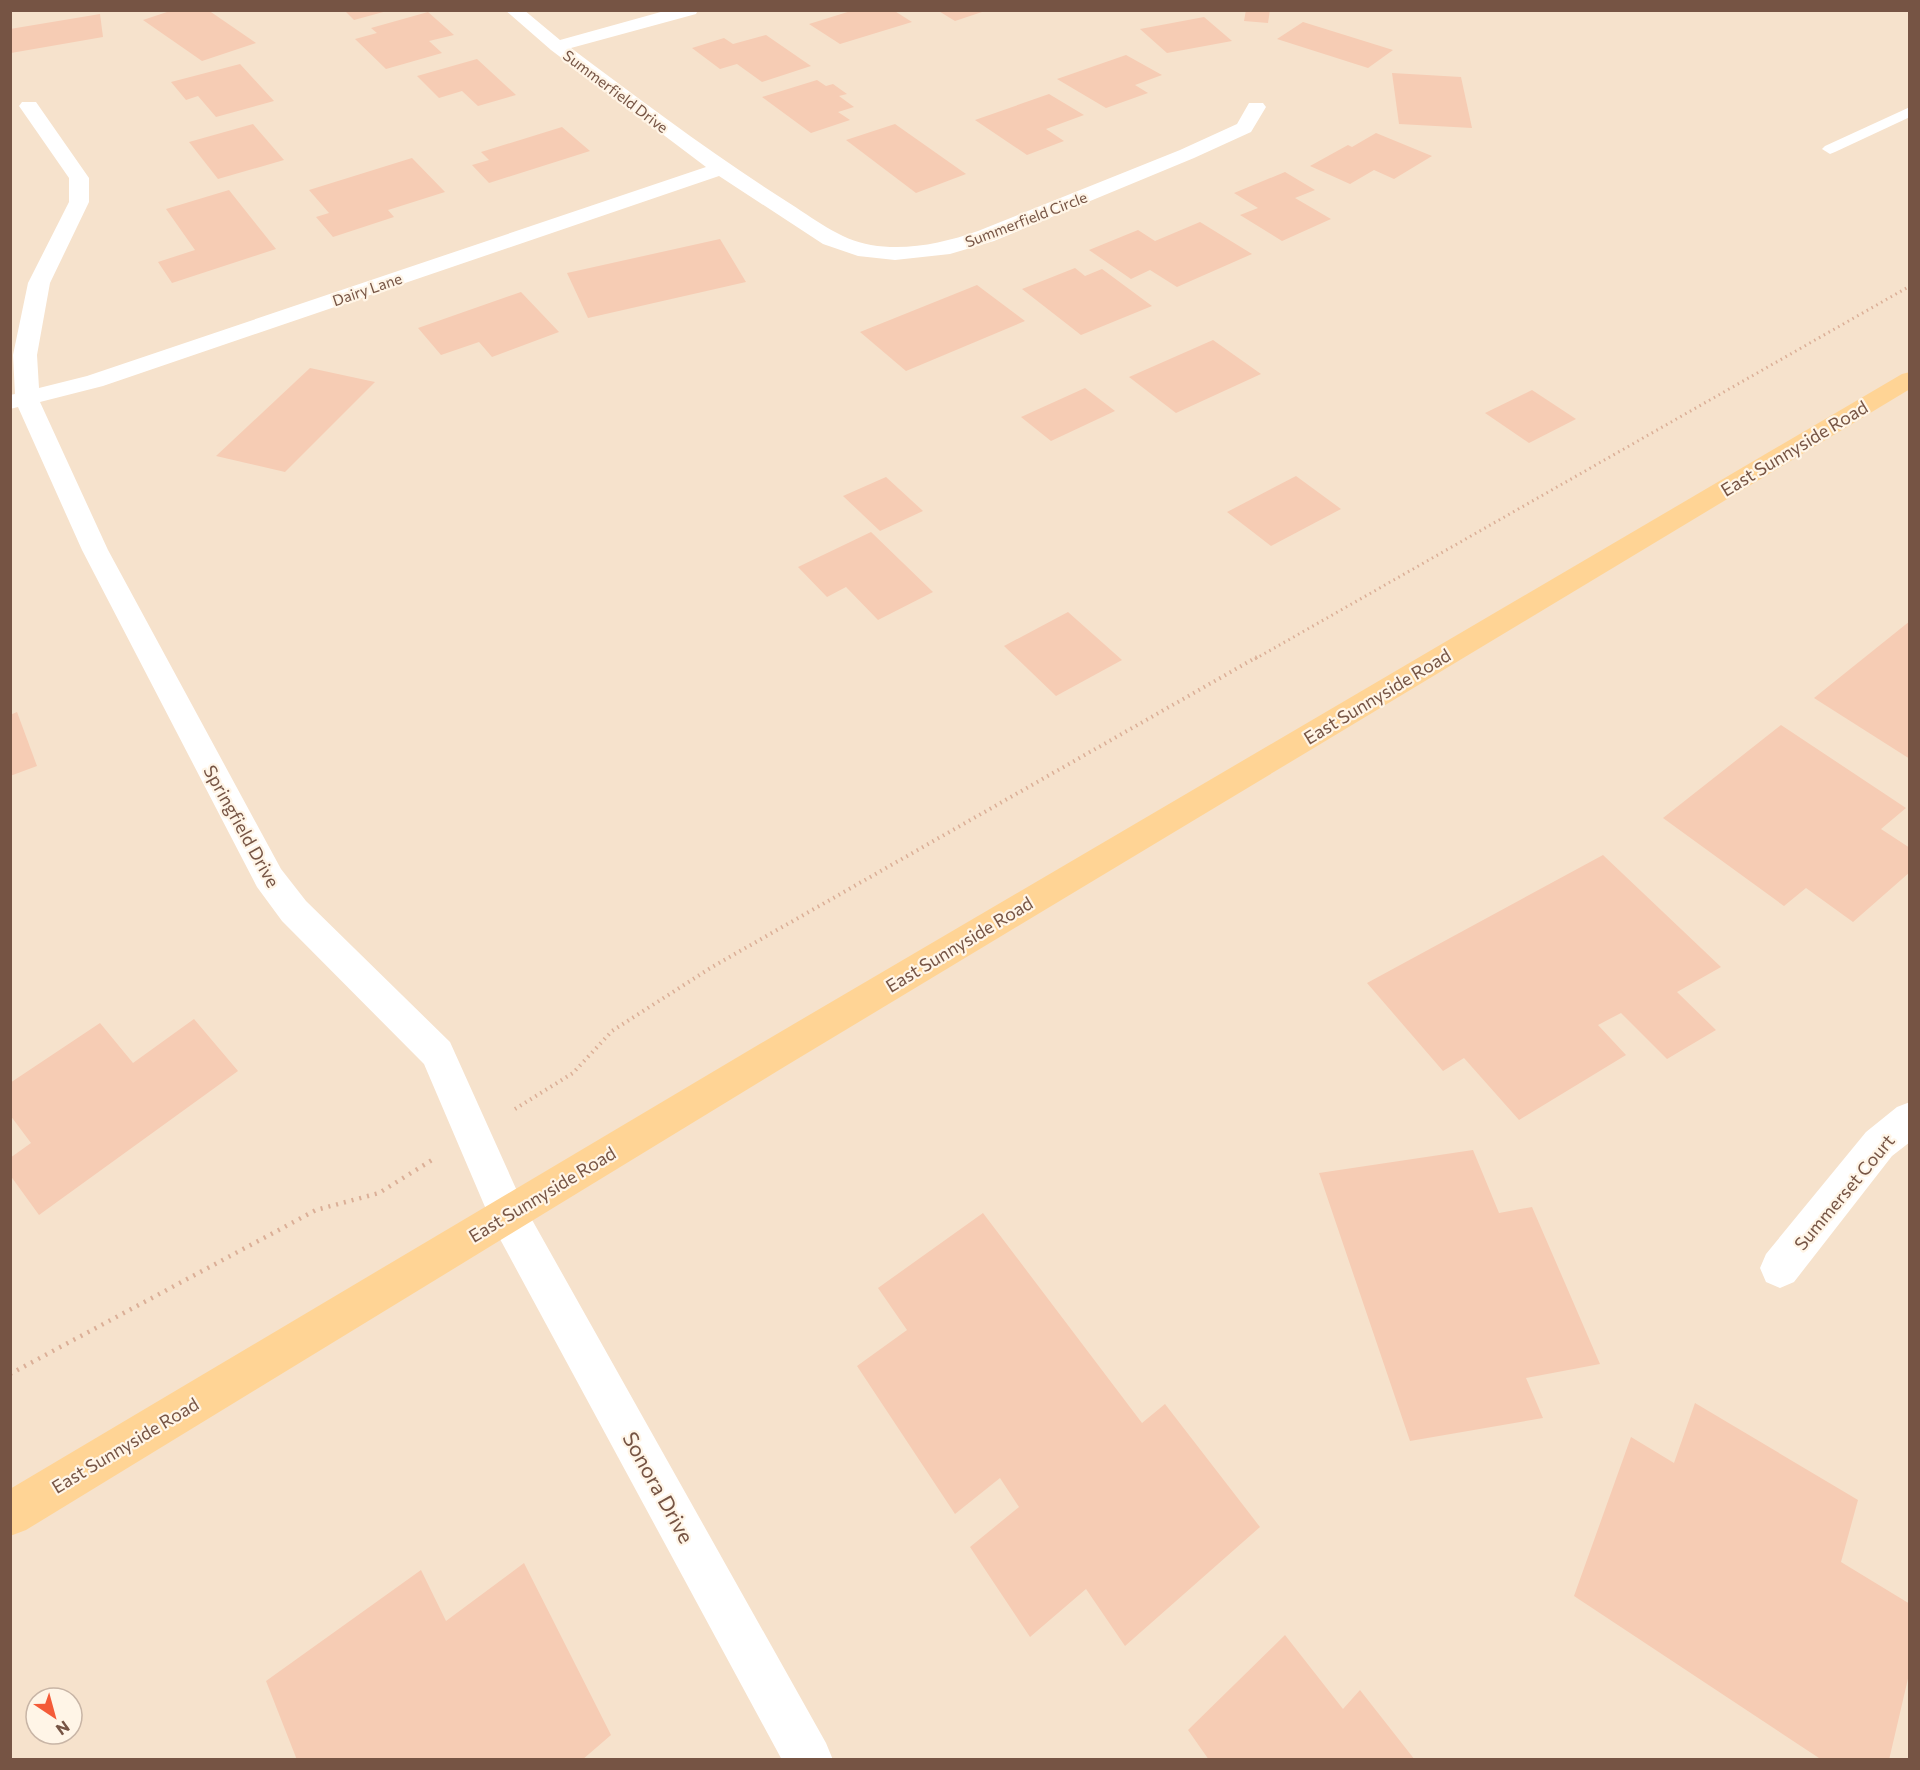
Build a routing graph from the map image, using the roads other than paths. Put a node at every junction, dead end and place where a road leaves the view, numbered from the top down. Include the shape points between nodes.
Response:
1 (513, 10) edge
2 (690, 10) edge
3 (557, 46) junction
4 (30, 106) dead end
5 (1256, 107) dead end
6 (1910, 111) edge
7 (1830, 149) dead end
8 (721, 169) junction
9 (1910, 379) edge
10 (19, 401) edge
11 (1910, 1119) edge
12 (508, 1215) junction
13 (1780, 1268) dead end
14 (10, 1514) edge
15 (809, 1760) edge

1 - 3 street, Summerfield Drive
2 - 3 street
3 - 8 street, Summerfield Drive
4 - 10 street via 79,178 79,202 39,283
5 - 8 street, Summerfield Circle via 1244,128 951,248 895,254 857,248 831,239
6 - 7 lane
8 - 10 street, Dairy Lane via 95,381
9 - 12 main road, East Sunnyside Road
10 - 12 street, Springfield Drive via 269,878 294,911 437,1053
11 - 13 street, Summerset Court via 1879,1144
12 - 14 main road, East Sunnyside Road
12 - 15 street, Sonora Drive

